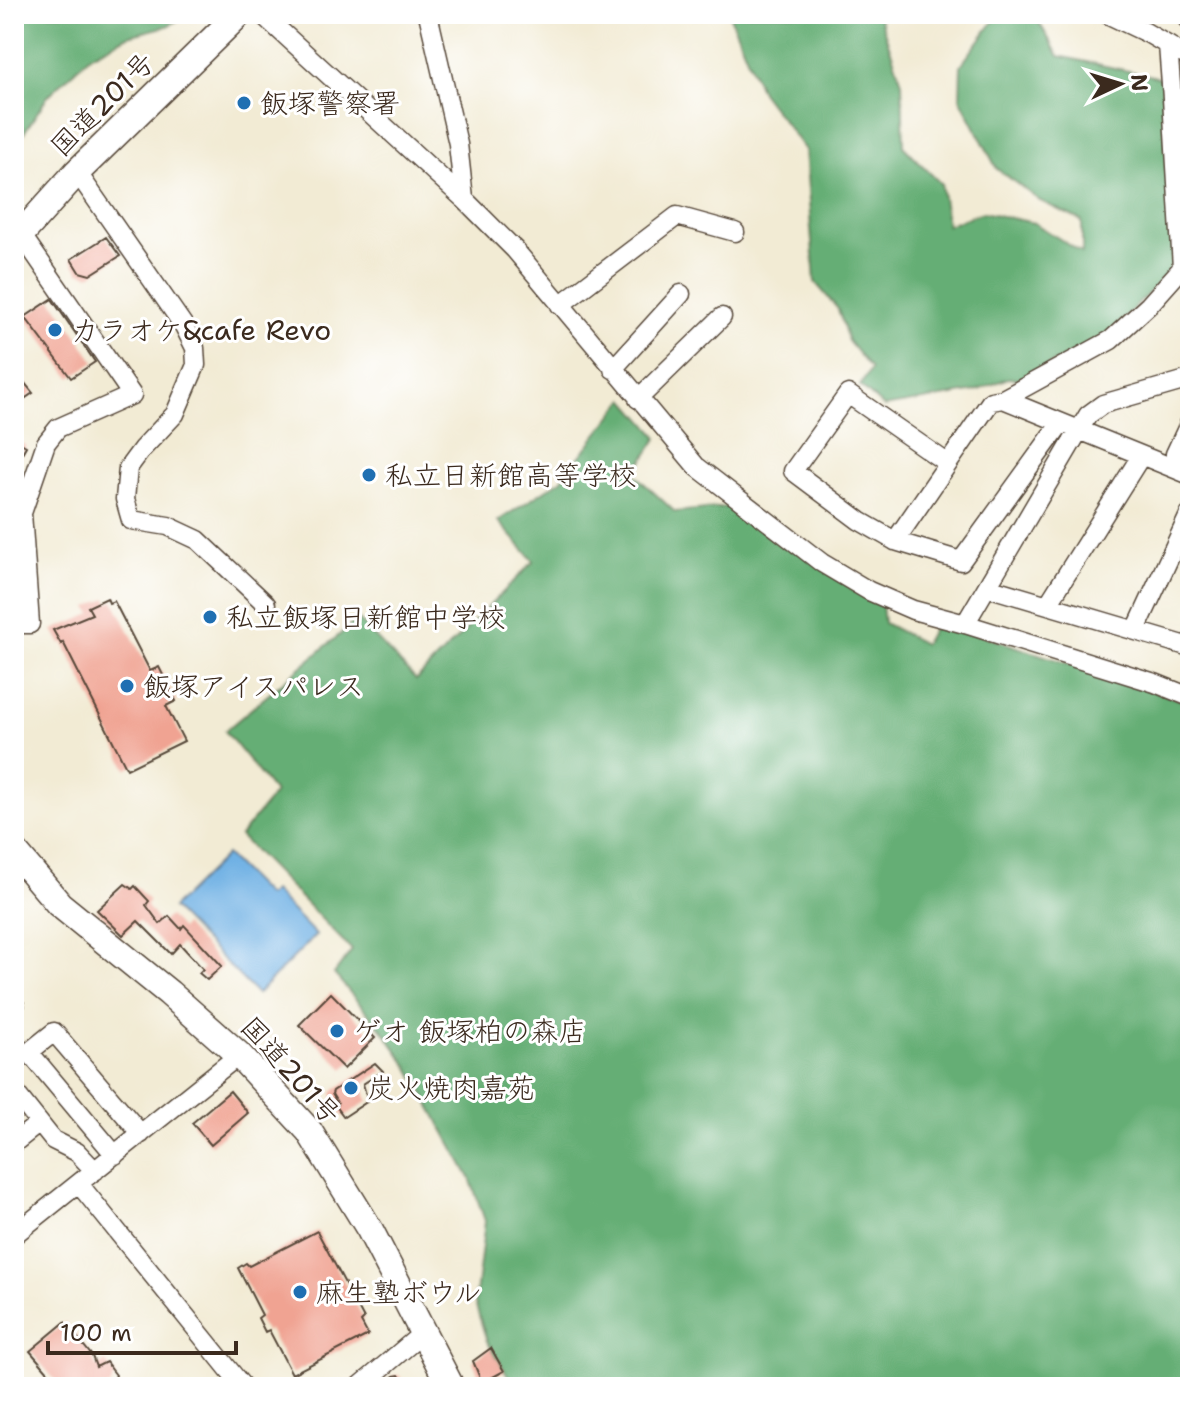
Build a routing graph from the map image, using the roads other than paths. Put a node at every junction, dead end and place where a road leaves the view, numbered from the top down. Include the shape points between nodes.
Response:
1 (239, 14) edge
2 (262, 14) edge
3 (428, 14) edge
4 (1107, 14) edge
5 (1184, 14) edge
6 (1190, 21) edge
7 (1168, 45) junction
8 (1190, 58) edge
9 (1181, 98) edge
10 (77, 172) junction
11 (1184, 189) edge
12 (464, 199) junction
13 (735, 232) dead end
14 (18, 238) edge
15 (1183, 274) edge
16 (681, 294) dead end
17 (560, 305) junction
18 (722, 317) dead end
19 (613, 369) junction
20 (1190, 379) edge
21 (638, 399) junction
22 (1003, 399) junction
23 (1190, 422) edge
24 (1069, 426) junction
25 (1141, 456) junction
26 (1190, 461) edge
27 (947, 463) junction
28 (1190, 475) edge
29 (18, 510) edge
30 (1190, 513) edge
31 (895, 541) junction
32 (987, 587) junction
33 (266, 604) dead end
34 (1048, 604) junction
35 (14, 624) edge
36 (965, 624) junction
37 (1136, 630) junction
38 (1190, 647) edge
39 (1190, 697) edge
40 (14, 851) edge
41 (239, 1055) junction
42 (14, 1091) edge
43 (38, 1124) junction
44 (141, 1134) junction
45 (14, 1143) edge
46 (115, 1155) junction
47 (95, 1171) junction
48 (79, 1184) junction
49 (14, 1235) edge
50 (423, 1333) junction
51 (243, 1387) edge
52 (359, 1387) edge
53 (451, 1387) edge

1 - 10 highway, 国道201号
2 - 12 street
3 - 12 street via 458,144
4 - 7 street
5 - 6 street
7 - 8 street
7 - 9 street
9 - 11 street
10 - 14 highway, 国道201号
10 - 33 street via 195,348 196,365 175,414 128,468 125,499 131,520 168,526 198,540
11 - 15 street
12 - 17 street
13 - 17 street via 677,216
14 - 29 street via 132,395 58,428 46,443
15 - 22 street via 1111,340
16 - 19 street
17 - 19 street
18 - 21 street
19 - 21 street
20 - 24 street via 1103,404
21 - 36 street via 696,466 822,563 913,610
22 - 24 street
22 - 27 street via 991,401
23 - 26 street via 1175,454
24 - 25 street
24 - 31 street via 961,561
24 - 32 street
25 - 28 street
25 - 34 street
27 - 31 street
27 - 31 street via 848,394 793,471
29 - 35 street via 30,624
30 - 37 street
32 - 34 street
32 - 36 street
34 - 37 street
36 - 39 street
37 - 38 street
40 - 41 highway, 国道201号 via 59,904
41 - 44 street
41 - 50 highway, 国道201号 via 309,1131 370,1230
42 - 43 street
43 - 45 street
43 - 47 street
44 - 46 street
44 - 46 street via 54,1032 29,1052
46 - 47 street
47 - 48 street
48 - 49 street
48 - 51 street
50 - 52 street
50 - 53 highway, 国道201号

